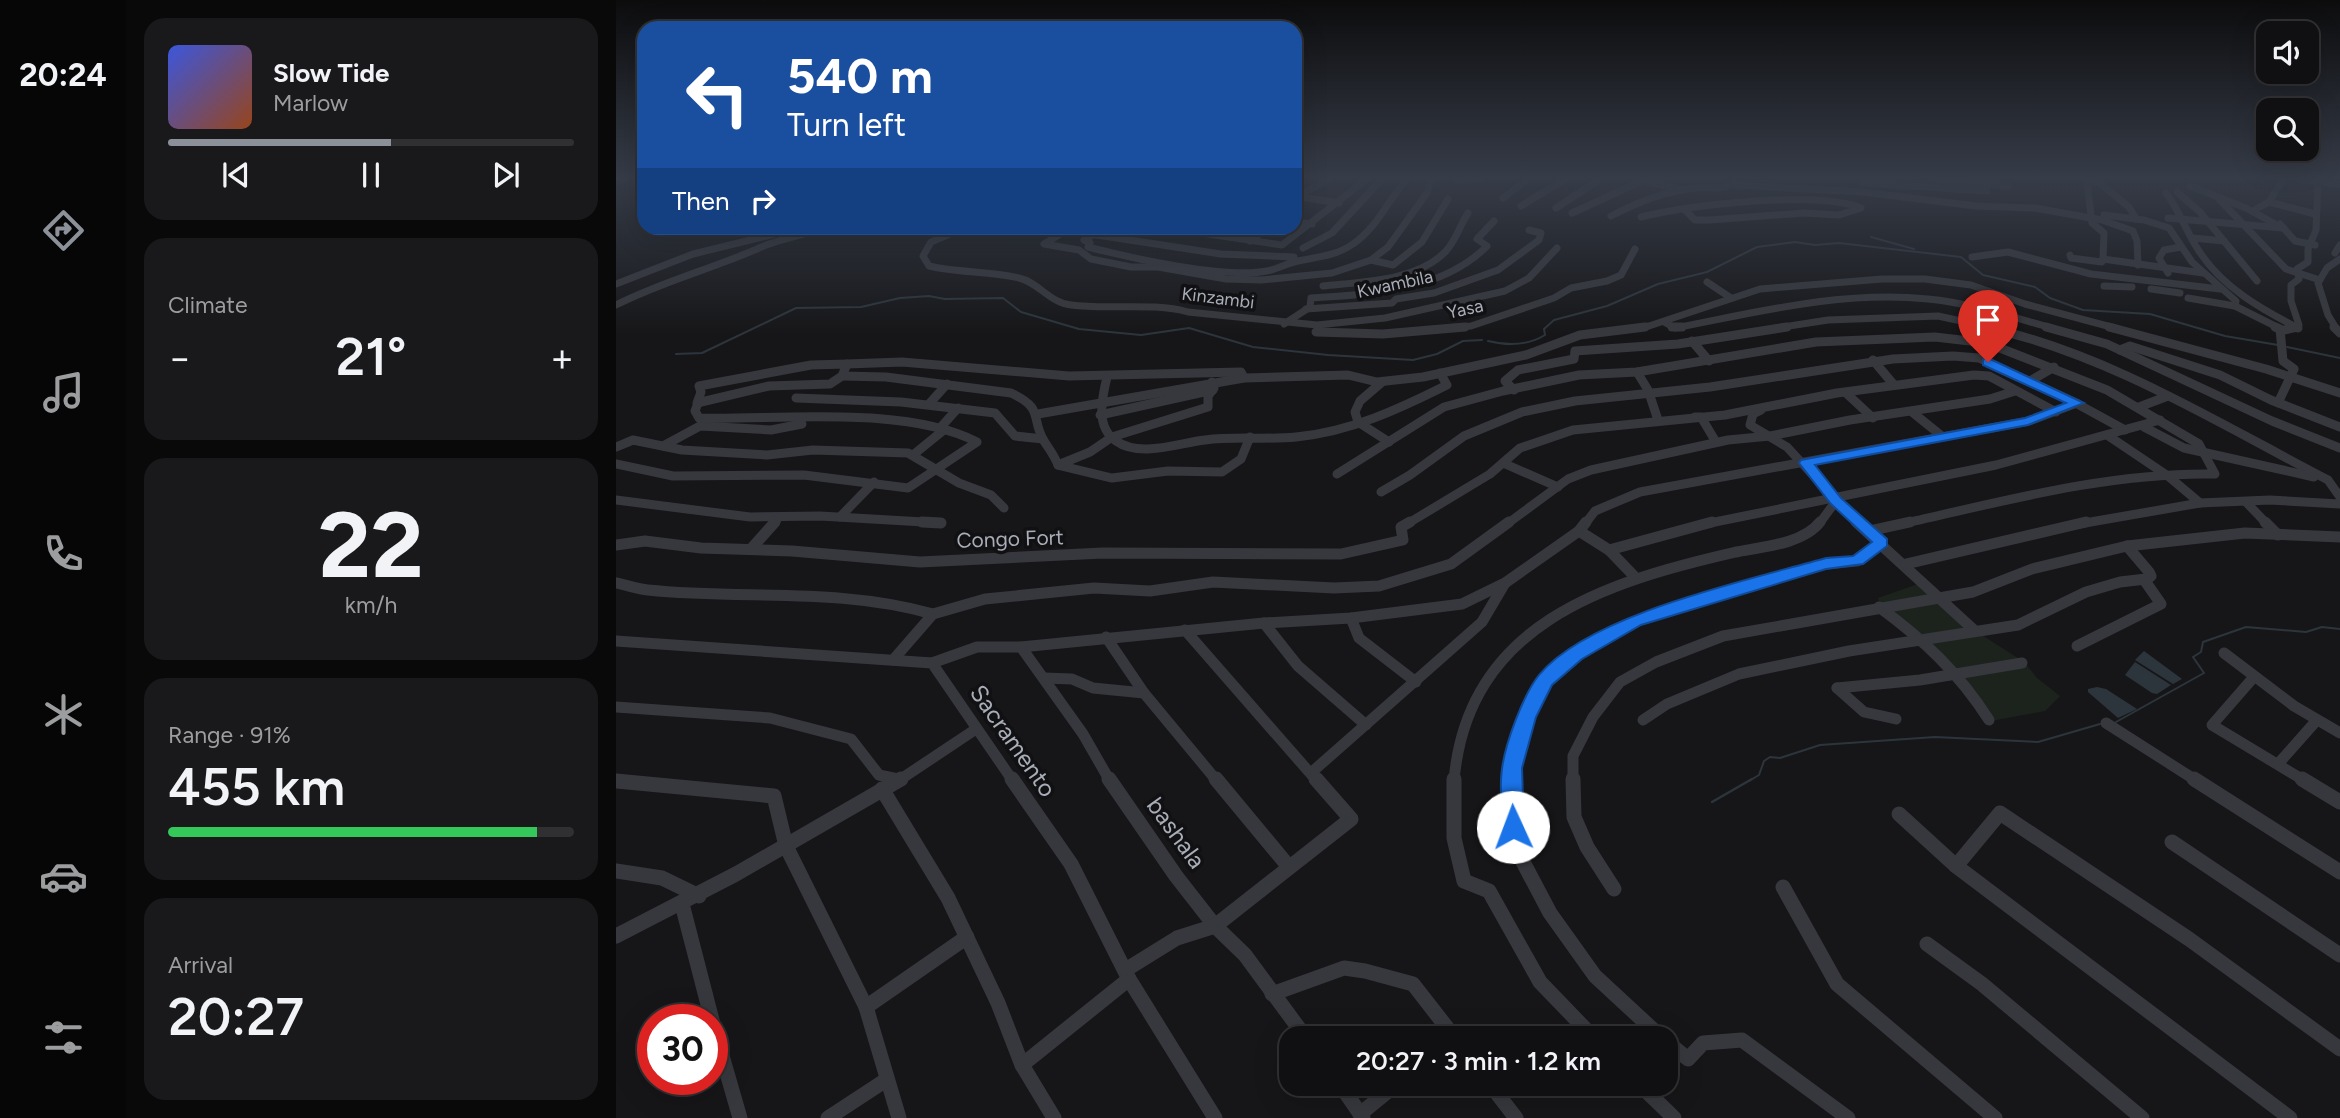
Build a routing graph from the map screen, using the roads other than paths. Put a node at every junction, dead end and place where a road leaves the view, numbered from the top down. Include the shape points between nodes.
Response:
1 (1333, 231) edge
2 (1369, 231) edge
3 (1401, 231) edge
4 (1427, 231) edge
5 (1460, 231) edge
6 (1479, 231) edge
7 (1534, 231) edge
8 (2103, 231) edge
9 (2131, 231) edge
10 (2171, 231) edge
11 (2189, 231) edge
12 (2215, 231) edge
13 (2249, 231) edge
14 (2286, 231) edge
15 (2315, 231) edge
16 (1484, 232) joint
17 (770, 235) edge
18 (806, 235) edge
19 (948, 235) edge
20 (1058, 235) edge
21 (1092, 235) edge
22 (1099, 235) edge
23 (1216, 235) edge
24 (1258, 235) edge
25 (1297, 235) edge
26 (2193, 238) junction
27 (1250, 241) junction
28 (2224, 241) junction
29 (2312, 244) junction
30 (2340, 245) edge
31 (2181, 247) junction
32 (1303, 248) dead end
33 (1557, 248) dead end
34 (1635, 249) dead end
35 (2070, 255) dead end
36 (2337, 256) edge
37 (1972, 257) dead end
38 (2103, 259) junction
39 (1371, 260) junction
40 (1302, 261) junction
41 (2138, 265) junction
42 (2165, 270) junction
43 (2203, 272) junction
44 (2296, 273) junction
45 (1863, 280) junction
46 (2320, 280) junction
47 (2257, 281) dead end
48 (1707, 282) dead end
49 (616, 284) edge
50 (2175, 285) junction
51 (1322, 286) dead end
52 (1786, 286) junction
53 (2104, 286) dead end
54 (2220, 289) junction
55 (2184, 295) junction
56 (1912, 297) junction
57 (1731, 298) junction
58 (1873, 298) junction
59 (1834, 302) junction
60 (1801, 303) junction
61 (616, 305) edge
62 (2235, 306) junction
63 (1768, 308) junction
64 (1306, 309) junction
65 (1922, 315) junction
66 (1845, 319) junction
67 (1285, 321) junction
68 (1664, 322) junction
69 (1783, 325) junction
70 (2298, 328) junction
71 (1762, 330) junction
72 (1616, 331) junction
73 (2280, 331) junction
74 (2340, 333) edge
75 (1909, 338) junction
76 (1692, 341) junction
77 (1829, 342) junction
78 (1628, 347) junction
79 (1778, 349) junction
80 (2063, 350) junction
81 (2120, 350) junction
82 (1838, 358) junction
83 (1920, 358) junction
84 (1873, 360) junction
85 (1709, 361) junction
86 (902, 362) junction
87 (847, 363) junction
88 (2052, 366) junction
89 (1637, 372) junction
90 (1440, 373) junction
91 (842, 376) junction
92 (2292, 376) junction
93 (886, 377) junction
94 (1107, 377) junction
95 (1244, 378) junction
96 (2030, 381) junction
97 (1382, 382) junction
98 (947, 384) junction
99 (1894, 385) junction
100 (1212, 386) junction
101 (1514, 390) junction
102 (2015, 391) junction
103 (1846, 393) junction
104 (2210, 393) junction
105 (2340, 393) edge
106 (1649, 395) junction
107 (2168, 396) junction
108 (796, 398) dead end
109 (837, 399) junction
110 (2181, 402) junction
111 (698, 403) junction
112 (1100, 403) junction
113 (2077, 403) junction
114 (2278, 403) junction
115 (929, 404) junction
116 (1763, 406) junction
117 (2139, 407) junction
118 (958, 408) junction
119 (1913, 412) junction
120 (2056, 412) junction
121 (1038, 414) junction
122 (1100, 415) junction
123 (1695, 416) junction
124 (1873, 418) junction
125 (819, 420) junction
126 (1658, 420) junction
127 (2160, 420) junction
128 (1358, 422) junction
129 (2144, 427) junction
130 (2340, 427) edge
131 (943, 428) junction
132 (2125, 430) junction
133 (2107, 435) junction
134 (2340, 435) edge
135 (1770, 436) junction
136 (1112, 437) junction
137 (1250, 437) junction
138 (1944, 437) junction
139 (1043, 439) junction
140 (1389, 442) junction
141 (1716, 442) junction
142 (663, 446) junction
143 (616, 447) edge
144 (2337, 447) edge
145 (2205, 451) junction
146 (913, 455) junction
147 (1503, 463) junction
148 (1806, 463) junction
149 (616, 464) edge
150 (1058, 465) junction
151 (935, 470) junction
152 (1337, 474) dead end
153 (2165, 474) junction
154 (2328, 480) junction
155 (874, 482) junction
156 (2340, 483) edge
157 (1558, 488) junction
158 (1381, 492) dead end
159 (2340, 497) edge
160 (1835, 499) junction
161 (616, 500) edge
162 (2246, 502) junction
163 (2200, 503) junction
164 (2340, 504) edge
165 (1004, 508) dead end
166 (840, 517) junction
167 (778, 518) junction
168 (941, 523) dead end
169 (1579, 531) junction
170 (1868, 531) junction
171 (2278, 535) junction
172 (2340, 537) edge
173 (1882, 543) junction
174 (616, 545) edge
175 (2127, 546) junction
176 (751, 549) junction
177 (1609, 550) junction
178 (1906, 564) junction
179 (1634, 576) junction
180 (2146, 579) junction
181 (616, 583) edge
182 (1505, 583) junction
183 (1944, 598) junction
184 (1879, 607) junction
185 (933, 614) junction
186 (1351, 618) junction
187 (1264, 623) junction
188 (1185, 630) junction
189 (1974, 630) junction
190 (1106, 638) junction
191 (1923, 639) junction
192 (616, 640) edge
193 (2077, 646) dead end
194 (1021, 647) junction
195 (2224, 653) dead end
196 (893, 660) junction
197 (932, 663) junction
198 (2022, 663) dead end
199 (1955, 673) junction
200 (1044, 678) junction
201 (2253, 678) junction
202 (1416, 682) junction
203 (1144, 693) junction
204 (616, 708) edge
205 (1896, 719) dead end
206 (1643, 720) dead end
207 (1989, 720) dead end
208 (2317, 720) junction
209 (2106, 723) dead end
210 (1366, 725) junction
211 (976, 729) junction
212 (2340, 733) edge
213 (2277, 764) junction
214 (1312, 772) junction
215 (901, 779) junction
216 (616, 781) edge
217 (883, 789) junction
218 (2340, 803) edge
219 (1899, 814) dead end
220 (2172, 842) dead end
221 (786, 846) junction
222 (1956, 866) junction
223 (1289, 867) junction
224 (616, 871) edge
225 (2340, 872) edge
226 (1783, 887) dead end
227 (1614, 889) dead end
228 (699, 896) junction
229 (682, 904) junction
230 (1215, 926) junction
231 (616, 936) edge
232 (967, 937) junction
233 (1927, 944) dead end
234 (2340, 954) edge
235 (1128, 974) junction
236 (1272, 994) junction
237 (708, 1004) edge
238 (866, 1007) junction
239 (1297, 1026) edge
240 (1446, 1026) edge
241 (1582, 1026) edge
242 (1649, 1026) edge
243 (2340, 1049) edge
244 (1678, 1051) edge
245 (1022, 1065) junction
246 (728, 1076) edge
247 (886, 1080) junction
248 (1348, 1096) edge
249 (1383, 1096) edge
250 (1499, 1096) edge
251 (1651, 1096) edge
252 (1361, 1116) edge
253 (740, 1118) edge
254 (828, 1118) edge
255 (899, 1118) edge
256 (1054, 1118) edge
257 (1215, 1118) edge
258 (1516, 1118) edge
259 (1674, 1118) edge
260 (1848, 1118) edge
261 (1995, 1118) edge
262 (2142, 1118) edge
263 (2290, 1118) edge

1 - 32 street
2 - 40 street via 1335,254
3 - 39 street
4 - 39 street via 1412,253 1393,265
5 - 51 street via 1446,251 1409,271
6 - 16 street
7 - 64 street, Kwambila via 1542,233 1540,238 1516,259 1442,290 1392,303 1332,311
8 - 38 street
9 - 41 street
10 - 31 street
11 - 26 street
12 - 28 street
13 - 44 street via 2286,269
14 - 29 street via 2295,241
15 - 29 street
16 - 64 street via 1478,239 1487,246 1483,252 1441,276 1375,295 1311,298
17 - 49 street via 693,254
18 - 61 street via 758,248
19 - 67 street, Kinzambi via 931,242 923,256 931,267 1022,278 1069,305 1171,307
20 - 39 street via 1044,244 1131,267 1226,279 1332,273
21 - 40 street via 1084,240 1090,243 1088,247 1104,252 1243,273
22 - 40 street
23 - 27 street
24 - 27 street
25 - 27 street via 1282,246
26 - 28 street
26 - 70 street via 2201,255 2227,283
28 - 47 street
29 - 44 street via 2308,262
30 - 36 street
31 - 42 street via 2164,250 2159,259
31 - 43 street
33 - 67 street, Kinzambi via 1527,280 1480,299 1372,320 1324,325
34 - 67 street, Yasa via 1627,268 1617,277 1571,288 1471,326 1348,334 1283,327
35 - 38 street via 2086,262
36 - 46 street
37 - 50 street via 2008,252 2091,274
38 - 41 street
41 - 42 street
42 - 43 street
42 - 50 street
43 - 54 street
44 - 46 street
44 - 70 street via 2299,279 2291,285 2289,296
45 - 52 street
45 - 58 street
45 - 92 street via 1925,279 1971,285 2025,304
46 - 74 street via 2324,311
48 - 57 street
50 - 54 street
50 - 55 street
52 - 57 street
52 - 60 street
53 - 55 street
54 - 62 street via 2236,301
55 - 62 street
56 - 58 street
56 - 65 street
56 - 81 street via 2003,314
57 - 68 street
58 - 59 street
59 - 60 street
59 - 66 street
60 - 63 street
62 - 73 street
63 - 68 street via 1675,328
63 - 69 street
64 - 67 street
65 - 66 street
65 - 80 street via 1993,327
66 - 69 street
68 - 72 street
69 - 71 street
70 - 73 street
71 - 76 street
71 - 79 street
72 - 78 street
72 - 90 street via 1580,335 1527,355
73 - 92 street via 2283,361 2294,369
75 - 77 street
75 - 83 street
75 - 88 street via 1974,340
76 - 78 street
76 - 85 street
77 - 79 street
77 - 82 street
78 - 101 street via 1587,348 1575,351 1574,359 1518,370 1505,378
79 - 85 street
80 - 88 street
80 - 107 street
81 - 104 street
81 - 114 street via 2130,346 2213,372
82 - 84 street
82 - 106 street
83 - 84 street
83 - 96 street via 1970,356
84 - 99 street
85 - 89 street
86 - 87 street
86 - 93 street
86 - 94 street
87 - 91 street
87 - 111 street via 796,367 699,386
88 - 96 street
88 - 117 street
89 - 101 street via 1580,375
89 - 106 street
90 - 97 street
90 - 128 street via 1447,386
91 - 93 street
91 - 111 street via 827,385 769,386
92 - 105 street
92 - 114 street
93 - 98 street
94 - 95 street via 1241,372
94 - 112 street
95 - 97 street via 1348,375
95 - 100 street
96 - 113 street
97 - 128 street via 1357,406
98 - 115 street
98 - 121 street via 1011,393
99 - 102 street via 1978,375
99 - 103 street
100 - 112 street
100 - 122 street
100 - 136 street via 1208,407
101 - 140 street via 1444,407
102 - 119 street
102 - 120 street
103 - 116 street
103 - 124 street
104 - 110 street
104 - 144 street
106 - 126 street
106 - 158 street via 1569,402 1497,420 1462,435 1419,470
107 - 110 street
107 - 117 street
108 - 109 street
109 - 115 street
109 - 125 street
110 - 154 street
111 - 125 street via 695,411 699,418
112 - 121 street
112 - 122 street
113 - 120 street
113 - 132 street
114 - 130 street
115 - 118 street
116 - 123 street
116 - 135 street via 1749,423
117 - 127 street
118 - 131 street
118 - 139 street via 995,413 1015,436
119 - 124 street
119 - 138 street
120 - 138 street
121 - 139 street
122 - 136 street
123 - 126 street
123 - 141 street via 1701,417
124 - 135 street
125 - 131 street
125 - 142 street via 773,430 700,426
126 - 147 street via 1573,430 1520,449
127 - 129 street
127 - 145 street
128 - 137 street via 1314,435
128 - 140 street
129 - 132 street
129 - 145 street via 2172,444
131 - 146 street
131 - 151 street via 977,442
132 - 133 street
133 - 153 street
133 - 160 street via 1996,465
134 - 144 street
135 - 141 street
135 - 148 street
136 - 137 street via 1134,448
136 - 150 street
137 - 150 street via 1242,458 1222,472 1168,471 1112,478
138 - 148 street
139 - 150 street
140 - 152 street
141 - 157 street via 1591,470 1574,475
142 - 143 street via 629,440
142 - 146 street via 767,455 813,450
145 - 153 street via 2214,476
145 - 154 street
146 - 151 street
147 - 157 street
147 - 176 street, Congo Fort via 1401,527 1404,539 1338,554 1103,553 920,562
148 - 160 street
148 - 169 street via 1642,491 1595,510
149 - 155 street via 678,478 803,475
151 - 155 street via 911,488
151 - 165 street via 991,495
153 - 163 street
153 - 170 street via 2008,500
154 - 156 street
154 - 159 street
155 - 166 street
157 - 185 street via 1451,564 1379,586 1213,582 1150,591 1094,588 985,599
160 - 170 street
160 - 177 street via 1707,523
160 - 179 street via 1816,527 1803,536
161 - 167 street
162 - 163 street
162 - 164 street
162 - 171 street
163 - 178 street via 2103,518
166 - 167 street
166 - 168 street
167 - 176 street
169 - 177 street
169 - 182 street
170 - 173 street
171 - 172 street
171 - 175 street via 2227,534
173 - 178 street
173 - 242 street via 1857,561 1826,564 1677,606 1619,628 1591,643 1545,680 1527,717 1512,768 1513,827 1522,860 1550,913 1595,976
174 - 176 street, Congo Fort via 645,541
175 - 180 street via 2149,572
175 - 183 street via 2032,569
177 - 179 street
178 - 183 street
179 - 241 street via 1558,612 1531,631 1487,674 1464,715 1457,743 1451,812 1453,848 1464,881 1489,891 1540,982
180 - 189 street via 2086,592 2018,625
180 - 193 street via 2160,605
181 - 185 street via 650,591 831,596 903,603
182 - 186 street via 1462,604
182 - 202 street via 1482,622
183 - 184 street
183 - 189 street
184 - 191 street
184 - 227 street via 1723,636 1656,662 1620,682 1593,717 1573,763 1574,817
185 - 196 street
186 - 187 street
186 - 202 street via 1359,638
187 - 188 street
187 - 210 street via 1305,675
188 - 190 street
188 - 214 street
189 - 191 street
190 - 194 street
190 - 203 street
191 - 199 street
191 - 206 street via 1739,674 1667,704
192 - 196 street
194 - 197 street via 974,648
194 - 200 street, bashala
195 - 201 street
196 - 197 street
197 - 211 street, Sacramento
198 - 199 street
199 - 205 street via 1837,687 1864,712
199 - 207 street via 1973,691
200 - 203 street
200 - 230 street, bashala via 1116,791
201 - 208 street
201 - 213 street via 2211,723
202 - 210 street
203 - 223 street
204 - 215 street via 783,722 854,740 876,774
208 - 212 street
208 - 213 street
209 - 225 street
210 - 214 street
211 - 215 street
211 - 235 street, Sacramento via 1071,864
213 - 218 street
214 - 223 street via 1351,819
215 - 217 street
216 - 221 street via 774,796
217 - 221 street
217 - 232 street
219 - 222 street
220 - 234 street
221 - 228 street
221 - 238 street
222 - 243 street via 2000,813 2189,939
222 - 263 street
223 - 230 street
224 - 228 street via 662,878
226 - 261 street via 1837,984
228 - 229 street
229 - 231 street
229 - 237 street
230 - 235 street via 1177,938
230 - 236 street, bashala via 1245,955
232 - 238 street
232 - 245 street
233 - 262 street via 1982,984
235 - 245 street
235 - 257 street, Sacramento
236 - 239 street, bashala
236 - 240 street via 1344,968 1365,971 1413,984
238 - 247 street
244 - 260 street via 1688,1059 1703,1043 1742,1040
245 - 256 street
246 - 253 street
247 - 254 street
247 - 255 street
248 - 252 street
249 - 252 street
250 - 258 street
251 - 259 street

